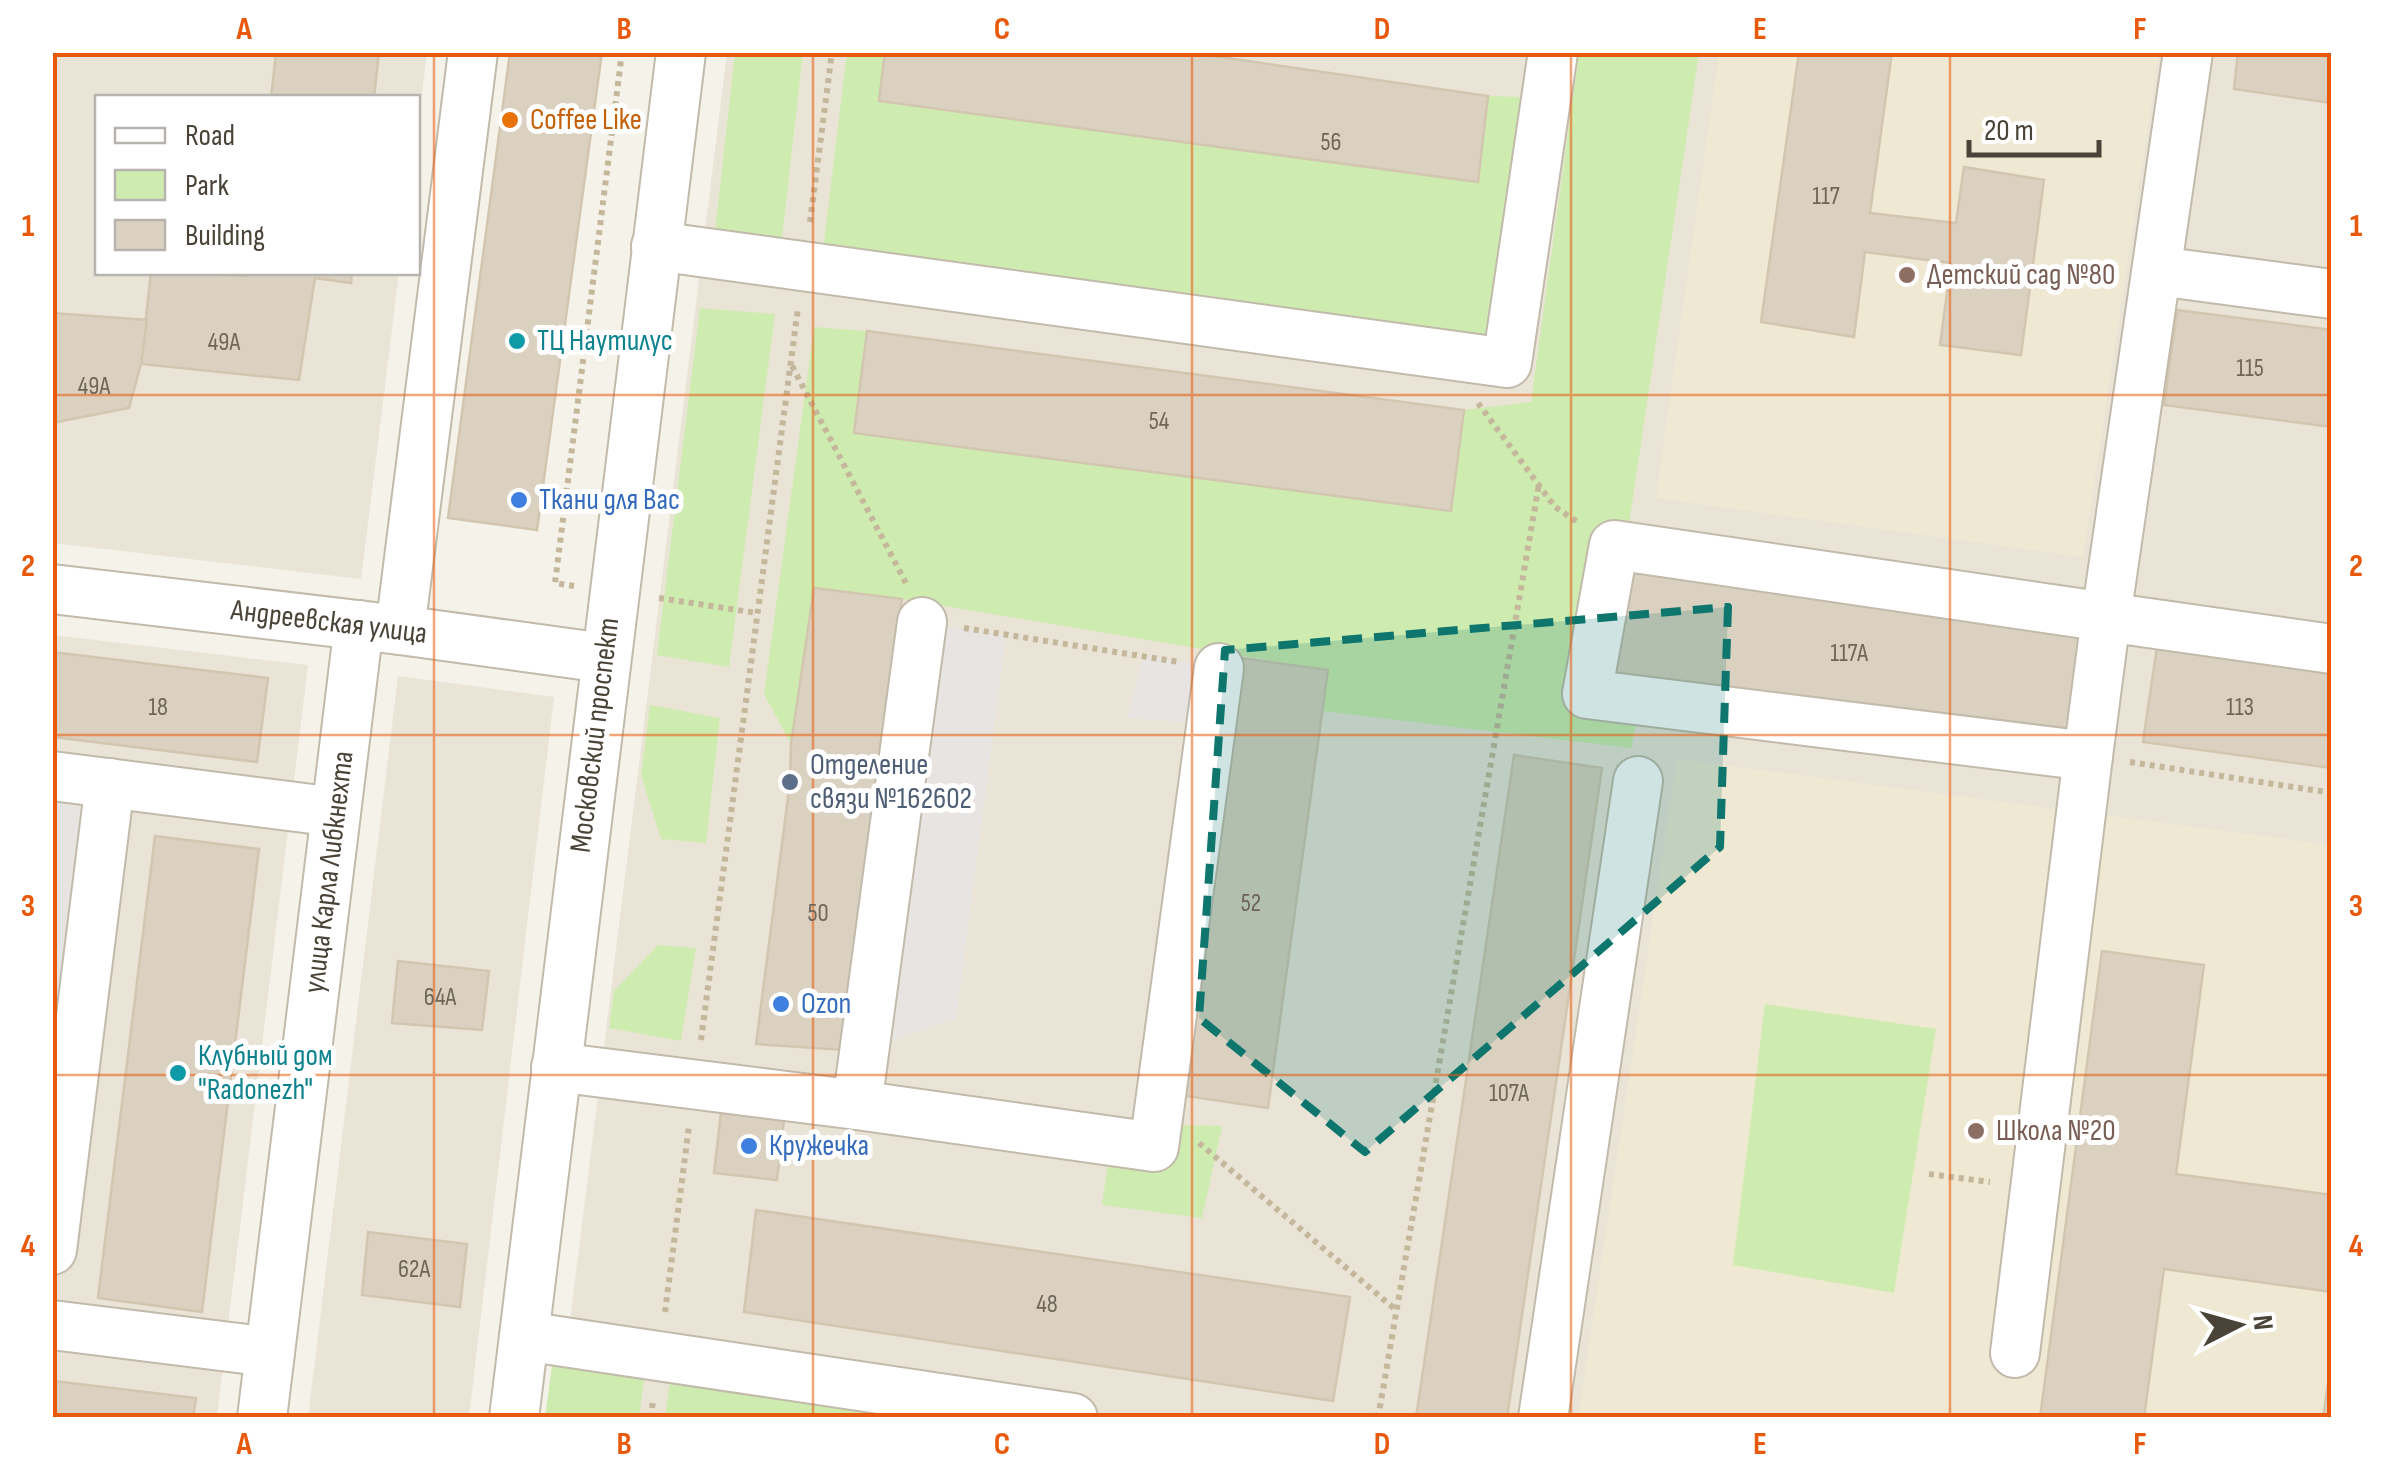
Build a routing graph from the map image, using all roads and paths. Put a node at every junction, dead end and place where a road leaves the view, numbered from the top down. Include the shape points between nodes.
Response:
1 (472, 52) edge
2 (622, 52) edge
3 (681, 52) edge
4 (832, 52) edge
5 (1553, 52) edge
6 (2188, 52) edge
7 (656, 246) junction
8 (804, 266) junction
9 (2158, 271) junction
10 (2332, 294) edge
11 (1442, 354) junction
12 (791, 363) junction
13 (1538, 484) junction
14 (1614, 546) junction
15 (589, 588) dead end
16 (52, 589) edge
17 (653, 598) dead end
18 (757, 613) junction
19 (2106, 617) junction
20 (922, 622) junction
21 (380, 627) junction
22 (2332, 650) edge
23 (604, 658) junction
24 (1219, 668) joint
25 (2088, 756) junction
26 (52, 776) edge
27 (1638, 781) dead end
28 (110, 783) junction
29 (2332, 793) edge
30 (336, 812) junction
31 (556, 1067) junction
32 (695, 1084) junction
33 (857, 1104) junction
34 (1160, 1110) junction
35 (1929, 1174) dead end
36 (2036, 1188) junction
37 (52, 1250) edge
38 (1396, 1310) junction
39 (52, 1325) edge
40 (524, 1336) junction
41 (270, 1352) junction
42 (2016, 1353) dead end
43 (659, 1356) junction
44 (262, 1418) edge
45 (514, 1418) edge
46 (651, 1418) edge
47 (1073, 1418) edge
48 (1378, 1418) edge
49 (1543, 1418) edge

1 - 21 street, улица Карла Либкнехта
2 - 15 path via 556,583
3 - 7 street, Московский проспект
4 - 8 path
5 - 11 street via 1507,363
6 - 9 street
7 - 8 street
7 - 23 street, Московский проспект
8 - 11 street
8 - 12 path
9 - 10 street
9 - 19 street
11 - 13 path
12 - 18 path
12 - 20 path
13 - 14 path via 1556,507
13 - 38 path
14 - 19 street
14 - 25 street via 1586,694
16 - 21 street, Андреевская улица
17 - 18 path
18 - 32 path
19 - 22 street
19 - 25 street
20 - 24 path
20 - 33 street
21 - 23 street, Андреевская улица
21 - 30 street, улица Карла Либкнехта
23 - 31 street, Московский проспект
24 - 34 street
25 - 29 path
25 - 36 street
26 - 28 street
27 - 49 street
28 - 30 street
28 - 37 street
30 - 41 street, улица Карла Либкнехта
31 - 32 street
31 - 40 street, Московский проспект
32 - 33 street
32 - 43 path
33 - 34 street via 1154,1147
34 - 38 path
35 - 36 path
36 - 42 street
38 - 48 path
39 - 41 street
40 - 43 street
40 - 45 street, Московский проспект
41 - 44 street, улица Карла Либкнехта
43 - 46 path
43 - 47 street

